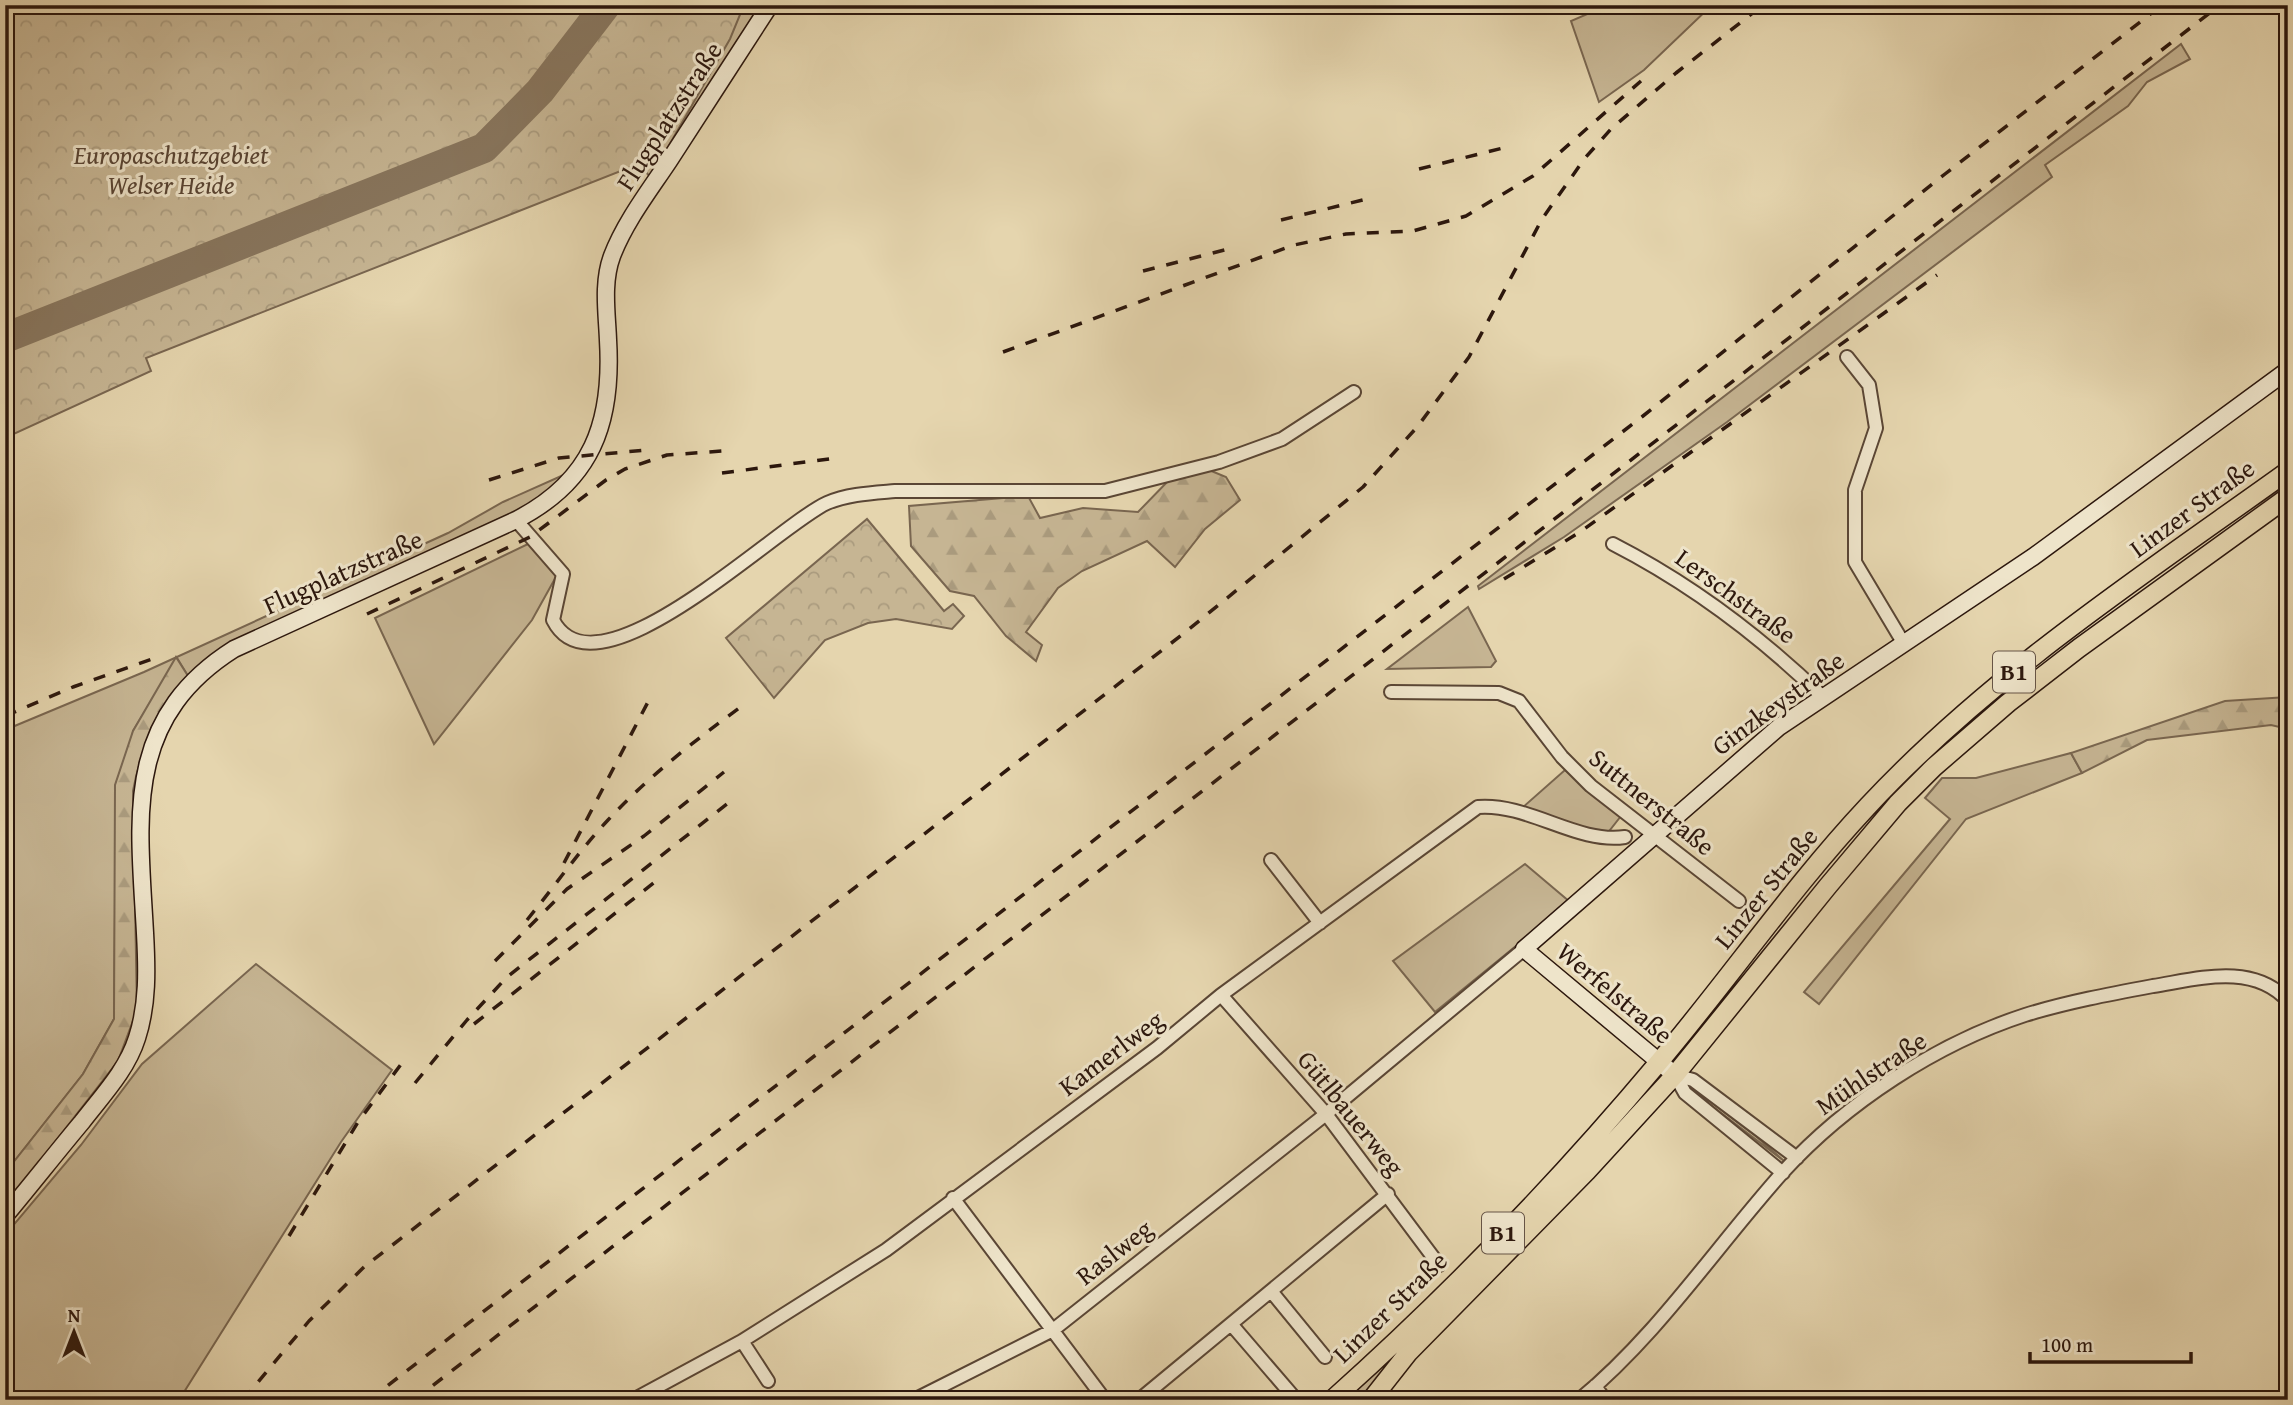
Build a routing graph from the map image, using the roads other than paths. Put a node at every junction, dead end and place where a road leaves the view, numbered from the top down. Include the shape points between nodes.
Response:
1 (770, 5) edge
2 (1847, 357) dead end
3 (2288, 370) edge
4 (1354, 393) dead end
5 (2288, 471) edge
6 (2288, 497) edge
7 (516, 520) junction
8 (1613, 544) dead end
9 (1904, 644) junction
10 (1391, 692) dead end
11 (1823, 697) junction
12 (1656, 835) junction
13 (1625, 837) dead end
14 (1271, 860) dead end
15 (1739, 901) dead end
16 (1320, 923) junction
17 (1524, 949) junction
18 (1222, 995) junction
19 (2288, 1001) edge
20 (1659, 1062) junction
21 (1675, 1075) junction
22 (1326, 1114) junction
23 (1797, 1158) junction
24 (1783, 1173) junction
25 (1388, 1194) junction
26 (953, 1198) junction
27 (5, 1216) edge
28 (1439, 1265) dead end
29 (1271, 1291) junction
30 (1231, 1324) junction
31 (1054, 1330) junction
32 (742, 1341) junction
33 (1325, 1357) dead end
34 (768, 1381) dead end
35 (1595, 1386) junction
36 (1292, 1395) dead end
37 (1334, 1397) edge
38 (633, 1400) edge
39 (914, 1400) edge
40 (1105, 1400) edge
41 (1139, 1400) edge
42 (1371, 1400) edge
43 (1579, 1400) edge
44 (1605, 1400) edge

1 - 7 street, Flugplatzstraße via 639,206 612,257 606,295 608,391 603,422 590,454 554,498
2 - 9 street via 1869,386 1876,428 1856,490 1855,562
3 - 9 street, Ginzkeystraße via 2033,557
4 - 7 street via 1282,439 1219,462 1105,491 895,491 828,503 788,526 700,596 646,628 582,643 567,638 553,620 563,574
5 - 20 main road, Linzer Straße / B1 via 2001,682 1921,752 1817,865
6 - 21 main road, Linzer Straße / B1 via 2069,656 1934,767 1828,886
7 - 27 street, Flugplatzstraße via 234,649 203,672 170,710 156,736 142,786 139,823 147,985 136,1041 113,1082
8 - 11 street, Lerschstraße via 1665,570 1793,668
9 - 11 street, Ginzkeystraße
10 - 12 street, Suttnerstraße via 1499,693 1519,701 1591,786
11 - 12 street, Ginzkeystraße via 1739,759
12 - 15 street, Suttnerstraße
12 - 17 street, Ginzkeystraße
13 - 16 street, Kamerlweg via 1606,840 1516,811 1478,807
14 - 16 street
16 - 18 street, Kamerlweg
17 - 20 street, Werfelstraße
17 - 22 street, Ginzkeystraße
18 - 22 street, Gütlbauerweg
18 - 26 street, Kamerlweg
19 - 23 street, Mühlstraße via 2266,984 2228,975 2104,995 2024,1016 1955,1045 1881,1089
20 - 21 street, Werfelstraße
20 - 37 main road, Linzer Straße / B1 via 1511,1226
21 - 23 street, Werfelstraße via 1693,1080
21 - 24 street, Werfelstraße via 1685,1093
21 - 42 main road, Linzer Straße / B1 via 1408,1353
22 - 25 street, Gütlbauerweg
22 - 31 street, Raslweg
23 - 24 street, Mühlstraße
24 - 35 street, Mühlstraße via 1643,1339
25 - 28 street, Gütlbauerweg
25 - 29 street
26 - 31 street
26 - 32 street, Kamerlweg via 851,1273
29 - 30 street
29 - 33 street
30 - 36 street
30 - 41 street
31 - 39 street, Raslweg
31 - 40 street
32 - 34 street
32 - 38 street, Kamerlweg
35 - 43 street, Mühlstraße
35 - 44 street

